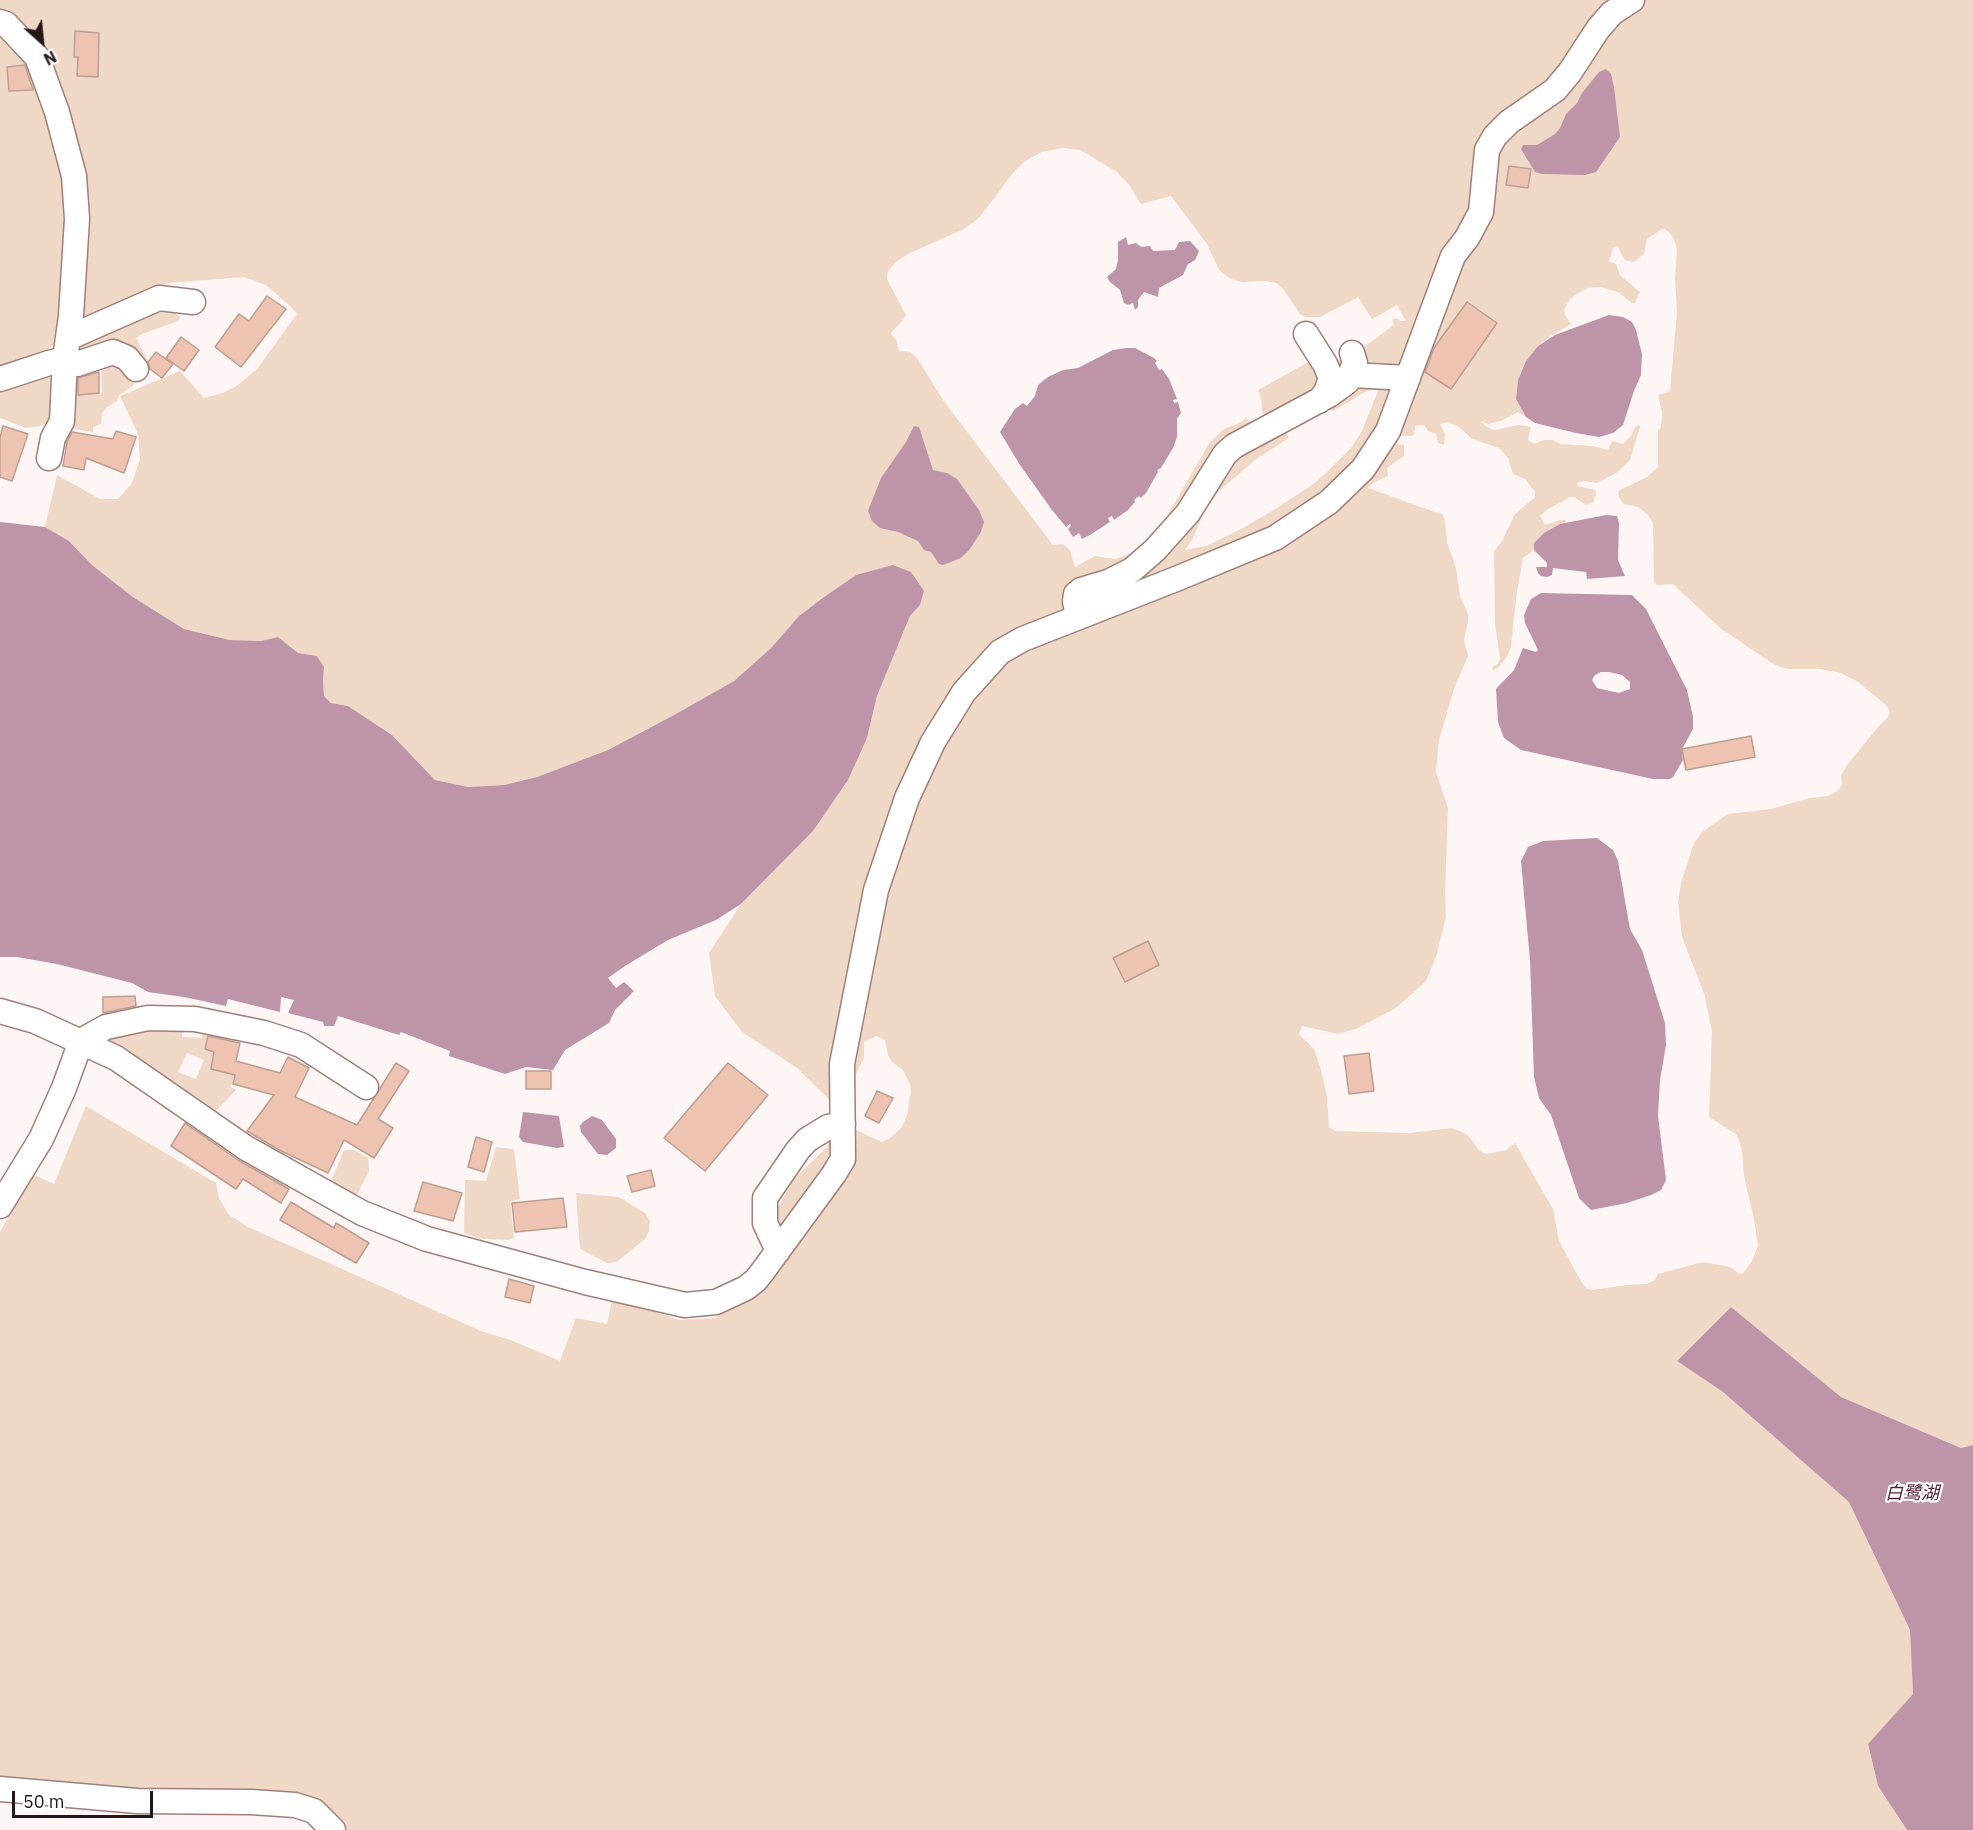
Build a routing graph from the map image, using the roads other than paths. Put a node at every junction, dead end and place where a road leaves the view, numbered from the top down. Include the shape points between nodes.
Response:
1 (1632, 0) edge
2 (0, 22) edge
3 (193, 302) dead end
4 (1306, 334) dead end
5 (66, 354) junction
6 (136, 369) dead end
7 (1408, 378) junction
8 (0, 379) edge
9 (1319, 401) junction
10 (49, 458) dead end
11 (1078, 616) junction
12 (0, 1011) edge
13 (81, 1041) junction
14 (366, 1087) dead end
15 (843, 1125) junction
16 (0, 1206) edge
17 (778, 1251) junction
18 (0, 1789) edge
19 (333, 1830) edge

1 - 7 street via 1598,28 1555,90 1495,136 1487,150 1481,212 1453,256
2 - 5 street via 38,57 74,176 76,241
3 - 5 street via 159,298
4 - 9 street via 1330,378
5 - 6 street via 82,364 114,352 127,358
5 - 8 street
5 - 10 street via 62,421
7 - 9 street via 1352,364 1340,389
7 - 11 street via 1388,431 1363,470 1329,502 1275,538
9 - 11 street via 1225,454 1188,513 1155,550 1132,570 1076,594
11 - 15 street via 1000,652 964,692 933,742 907,798 876,890 855,992 842,1064
12 - 13 street
13 - 14 street via 106,1027 148,1018 195,1018 301,1045
13 - 16 street via 41,1139
13 - 17 street via 116,1058 246,1148 302,1181 362,1214 427,1239 685,1305 716,1302 746,1288
15 - 17 street via 843,1159
15 - 17 street via 828,1127 807,1140 765,1198 765,1223
18 - 19 street via 137,1801 295,1804 314,1811

